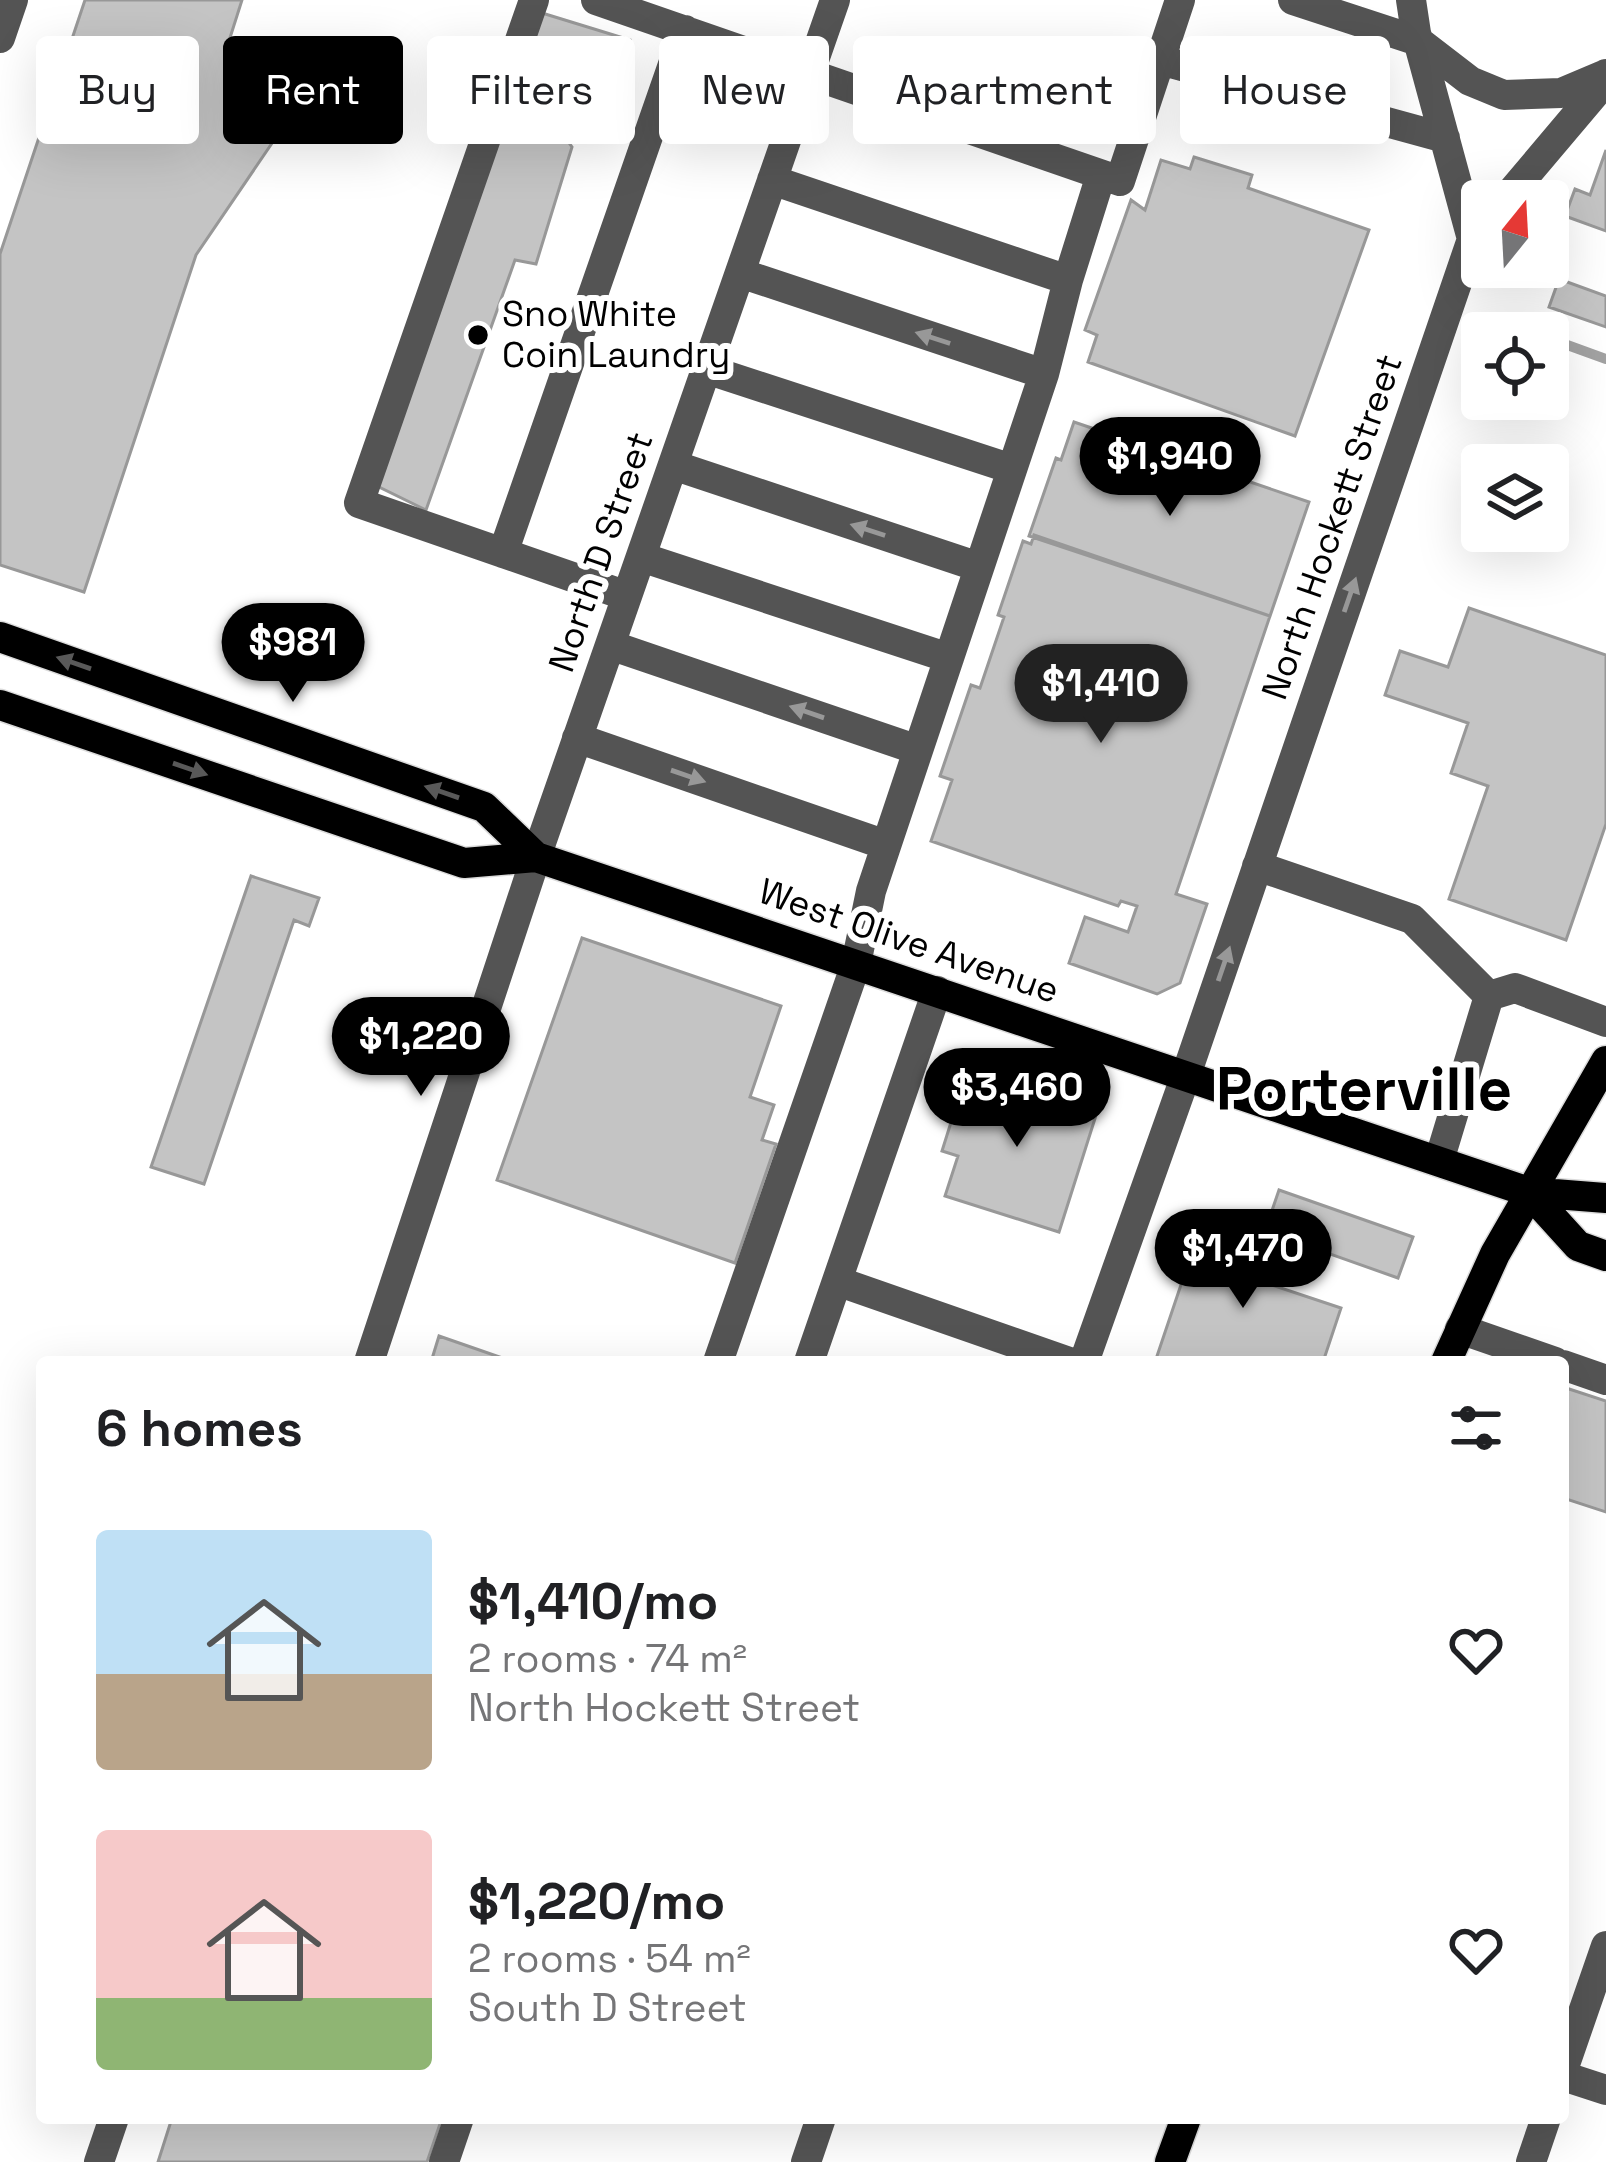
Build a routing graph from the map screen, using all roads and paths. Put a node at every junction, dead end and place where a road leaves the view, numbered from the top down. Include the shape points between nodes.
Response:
1 (13, 0) edge
2 (534, 0) edge
3 (596, 0) edge
4 (835, 0) edge
5 (1180, 0) edge
6 (1292, 0) edge
7 (1411, 0) edge
8 (685, 30) junction
9 (703, 36) edge
10 (822, 36) edge
11 (0, 38) edge
12 (1418, 41) junction
13 (1160, 60) junction
14 (1606, 74) edge
15 (829, 79) edge
16 (1445, 138) junction
17 (784, 144) edge
18 (1101, 175) junction
19 (772, 179) junction
20 (1522, 180) edge
21 (1461, 186) edge
22 (740, 273) junction
23 (1461, 279) edge
24 (1068, 280) junction
25 (706, 369) junction
26 (1044, 374) junction
27 (673, 465) junction
28 (1012, 469) junction
29 (502, 553) junction
30 (641, 556) junction
31 (979, 567) junction
32 (627, 596) junction
33 (0, 638) edge
34 (610, 645) junction
35 (949, 658) junction
36 (0, 704) edge
37 (578, 738) junction
38 (918, 750) junction
39 (886, 844) junction
40 (536, 857) junction
41 (1257, 866) junction
42 (856, 964) junction
43 (937, 991) junction
44 (1489, 996) junction
45 (1606, 1022) edge
46 (1606, 1061) edge
47 (1186, 1075) junction
48 (1439, 1161) junction
49 (1529, 1192) junction
50 (1606, 1198) edge
51 (1606, 1256) edge
52 (837, 1281) junction
53 (1460, 1329) junction
54 (371, 1356) edge
55 (720, 1356) edge
56 (811, 1356) edge
57 (1052, 1356) edge
58 (1086, 1356) edge
59 (1449, 1356) edge
60 (1539, 1356) edge
61 (1569, 1367) edge
62 (1606, 1380) edge
63 (1606, 1946) edge
64 (1569, 2055) edge
65 (1569, 2075) edge
66 (1606, 2090) edge
67 (112, 2124) edge
68 (457, 2124) edge
69 (818, 2124) edge
70 (1184, 2124) edge
71 (1544, 2124) edge
72 (99, 2162) edge
73 (444, 2162) edge
74 (806, 2162) edge
75 (1170, 2162) edge
76 (1531, 2162) edge

1 - 11 street
2 - 29 street via 359,503
3 - 8 street
4 - 10 street, North D Street
5 - 13 street
6 - 12 street
7 - 12 street, North Hockett Street
8 - 9 street
8 - 29 street
12 - 14 street via 1470,81 1504,95 1562,93
12 - 16 street, North Hockett Street
13 - 16 street
13 - 18 street via 1120,181
14 - 20 street
15 - 18 street
16 - 21 street, North Hockett Street
17 - 19 street, North D Street
18 - 24 street
19 - 22 street, North D Street
19 - 24 street
22 - 25 street, North D Street
26 -> 22 street
41 -> 23 street, North Hockett Street
24 - 26 street
25 - 27 street, North D Street
25 - 28 street
26 - 28 street
27 - 30 street, North D Street
31 -> 27 street
28 - 31 street
29 - 32 street
30 - 32 street, North D Street
30 - 35 street
31 - 35 street
32 - 34 street, North D Street
40 -> 33 main road, West Olive Avenue via 484,807
34 - 37 street, North D Street
38 -> 34 street
35 - 38 street
36 -> 40 main road, West Olive Avenue via 464,863
37 -> 39 street
37 - 40 street, North D Street
38 - 39 street
39 - 42 street
40 - 42 main road, West Olive Avenue
40 - 54 street, North D Street
41 - 44 street via 1412,919
47 -> 41 street, North Hockett Street
42 - 43 main road, West Olive Avenue
42 - 55 street
43 - 47 main road, West Olive Avenue
43 - 52 street
44 - 45 street via 1515,988
44 - 48 street
46 - 49 main road
47 - 48 main road, West Olive Avenue
47 - 58 street, North Hockett Street
48 - 49 main road, West Olive Avenue
49 - 50 main road
49 - 51 main road via 1578,1246
49 - 53 main road
52 - 56 street
52 - 57 street
53 - 59 main road
53 - 60 street
61 - 62 street
63 - 64 street
65 - 66 street
67 - 72 street
68 - 73 street
69 - 74 street
70 - 75 main road
71 - 76 street

